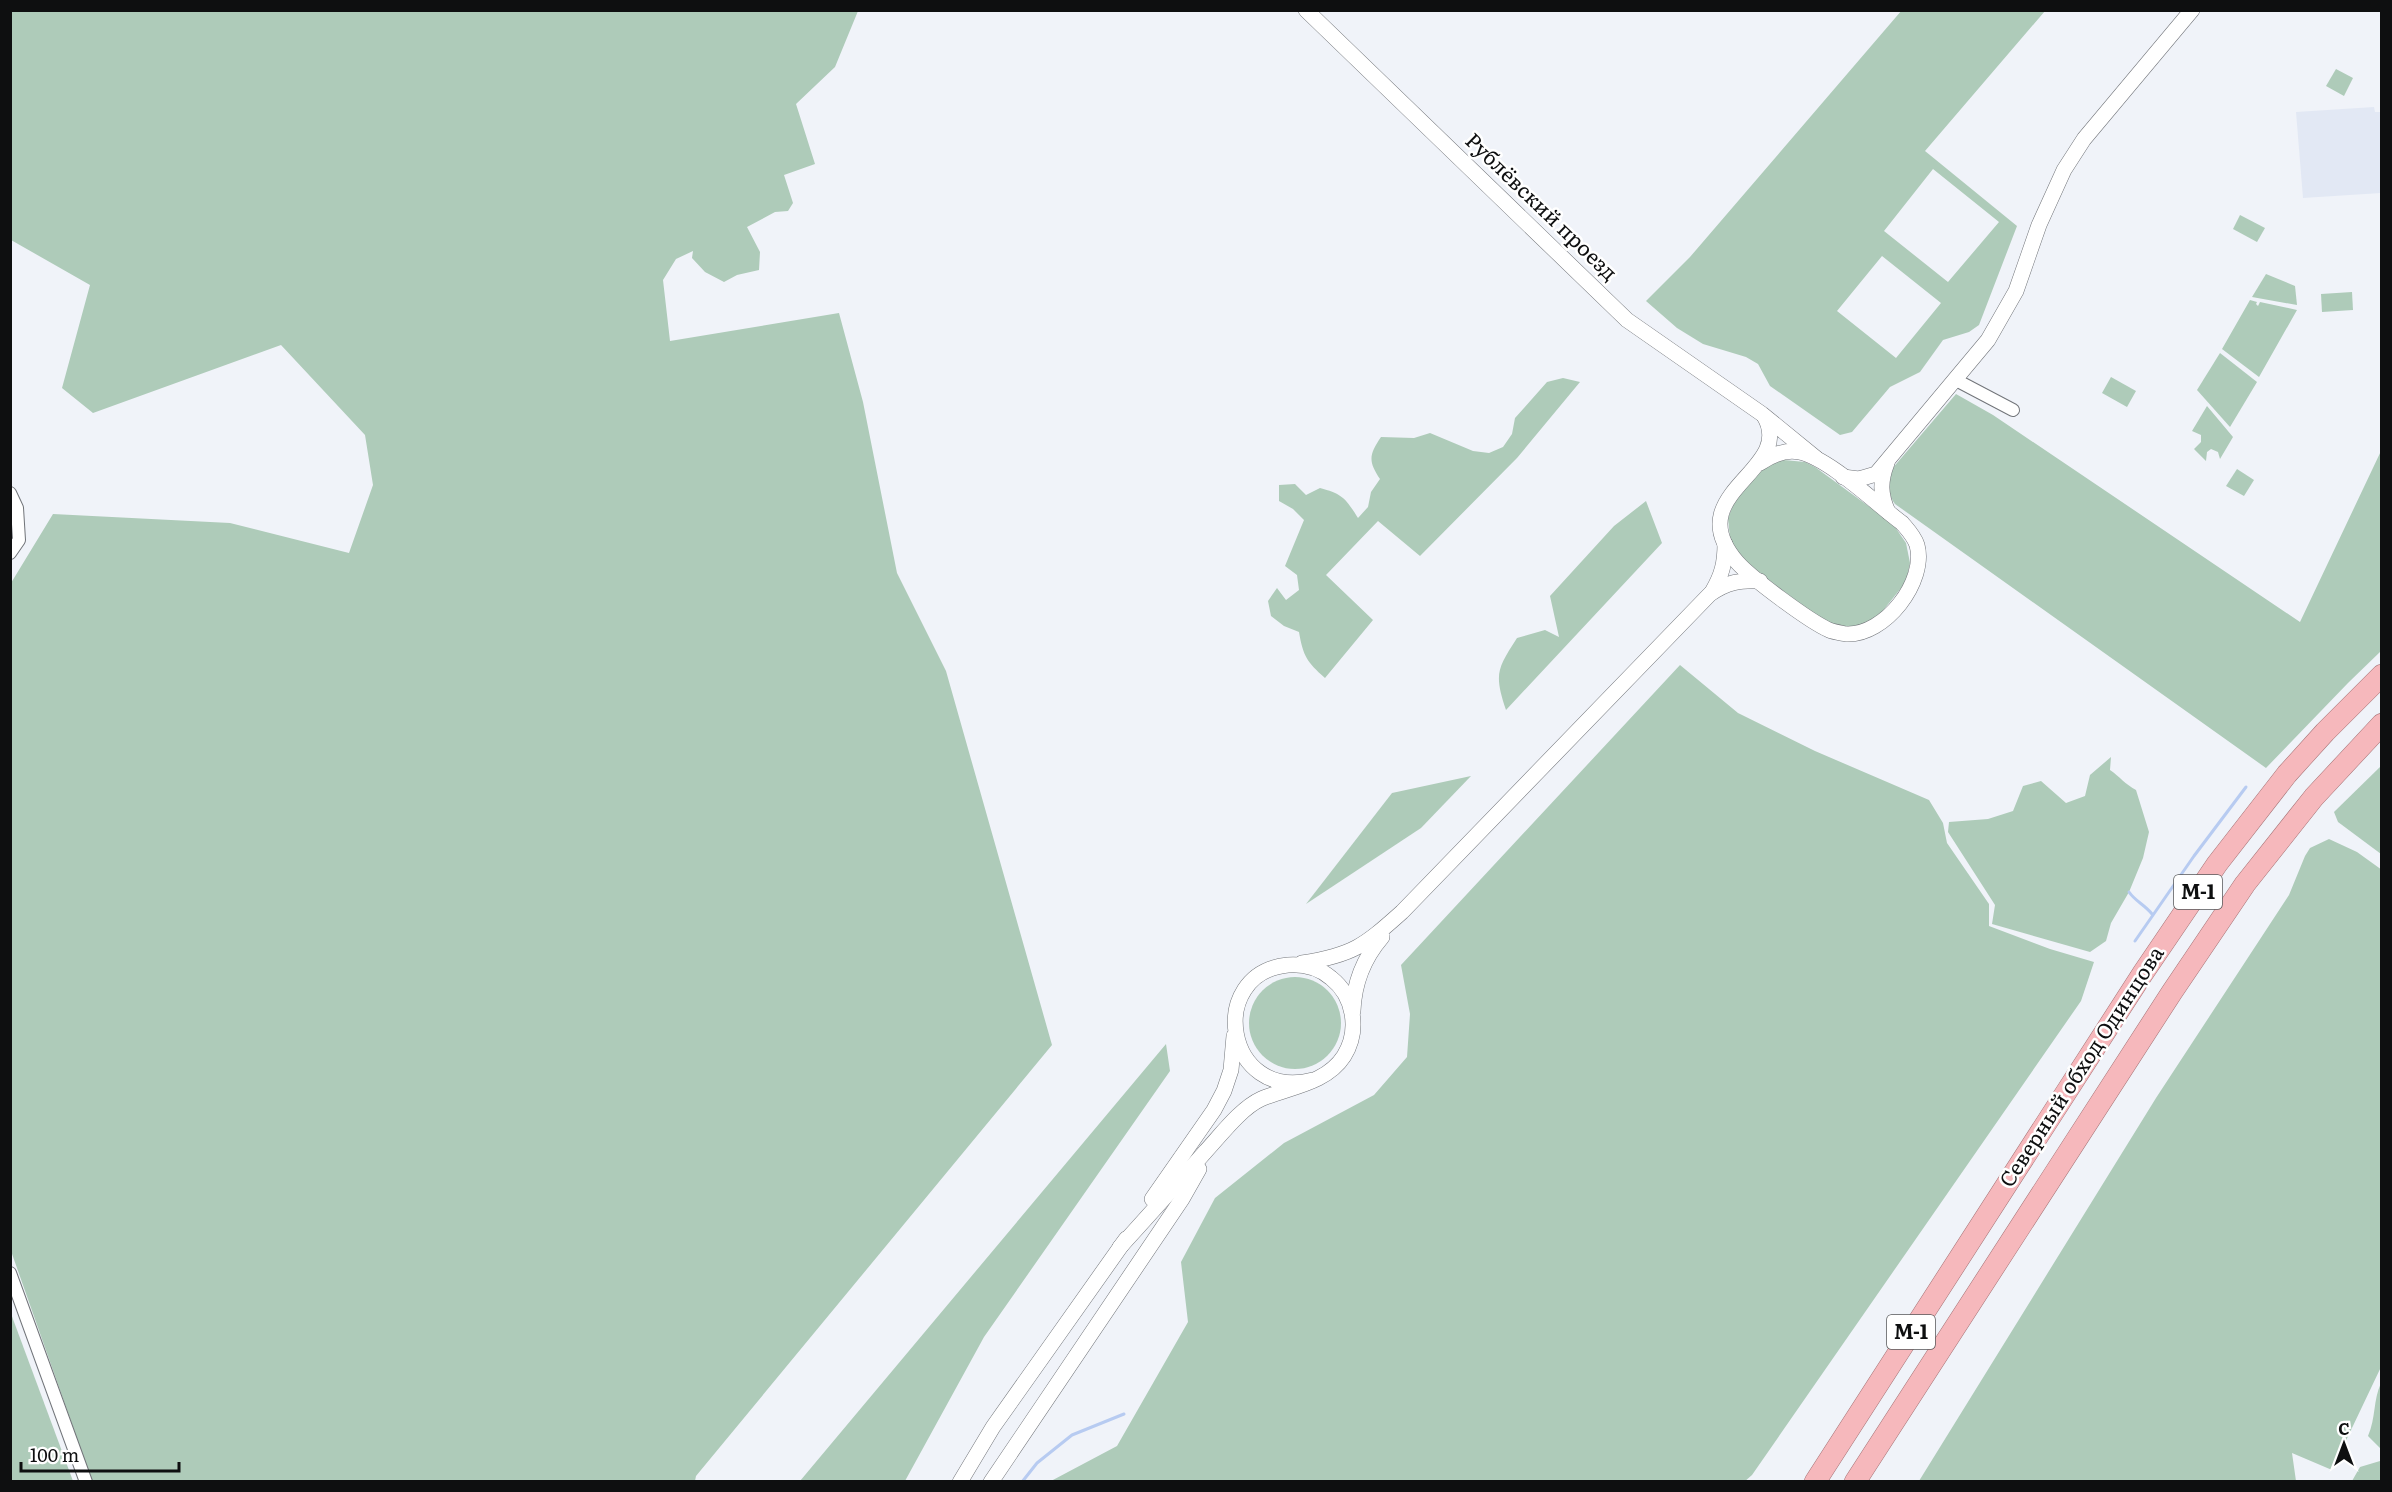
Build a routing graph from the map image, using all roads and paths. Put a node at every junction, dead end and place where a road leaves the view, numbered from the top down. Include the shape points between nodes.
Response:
1 (1306, 10) edge
2 (2192, 10) edge
3 (1956, 380) junction
4 (2013, 410) dead end
5 (1762, 414) junction
6 (1816, 458) junction
7 (1760, 463) junction
8 (1887, 463) junction
9 (1841, 476) junction
10 (10, 493) edge
11 (1888, 513) junction
12 (1725, 543) junction
13 (10, 554) edge
14 (1760, 581) junction
15 (1710, 594) junction
16 (2382, 675) edge
17 (2382, 724) edge
18 (1402, 912) junction
19 (1284, 966) junction
20 (1235, 1029) junction
21 (1353, 1029) junction
22 (1314, 1080) junction
23 (1216, 1140) junction
24 (1120, 1247) junction
25 (10, 1273) edge
26 (86, 1482) edge
27 (960, 1482) edge
28 (991, 1482) edge
29 (1815, 1482) edge
30 (1855, 1482) edge

1 - 5 street, Рублёвский проезд via 1627,320
2 - 3 street via 2084,139 2064,170 2008,307
3 - 4 street
3 - 8 street
5 - 6 street, Рублёвский проезд
5 - 7 street via 1770,426 1771,437
6 - 7 street via 1785,452
6 - 9 street
7 - 12 street via 1728,498 1721,514
8 - 9 street via 1868,477
8 - 11 street via 1881,488
9 - 11 street
10 - 13 street via 17,508 19,540
11 - 14 street via 1912,534 1918,554 1916,576 1884,621 1867,631 1831,631
12 - 14 street via 1738,563
12 - 15 street via 1721,577
14 - 15 street via 1738,580
15 - 18 street
16 - 29 highway, Северный обход Одинцова / М-1 via 2287,774 2217,864
17 - 30 highway, Северный обход Одинцова / М-1 via 2314,797 2245,884
18 - 19 street via 1353,951
18 - 21 street via 1365,960 1354,997
19 - 20 street via 1266,972 1250,984 1239,1001
19 - 21 street via 1313,968 1330,977 1348,1000
20 - 22 street via 1244,1057 1258,1071 1285,1082
20 - 24 street via 1231,1070 1219,1101
21 - 22 street via 1344,1056 1331,1071
22 - 23 street via 1260,1100
23 - 24 street
23 - 28 street via 1175,1209
24 - 27 street via 1006,1408
25 - 26 street

